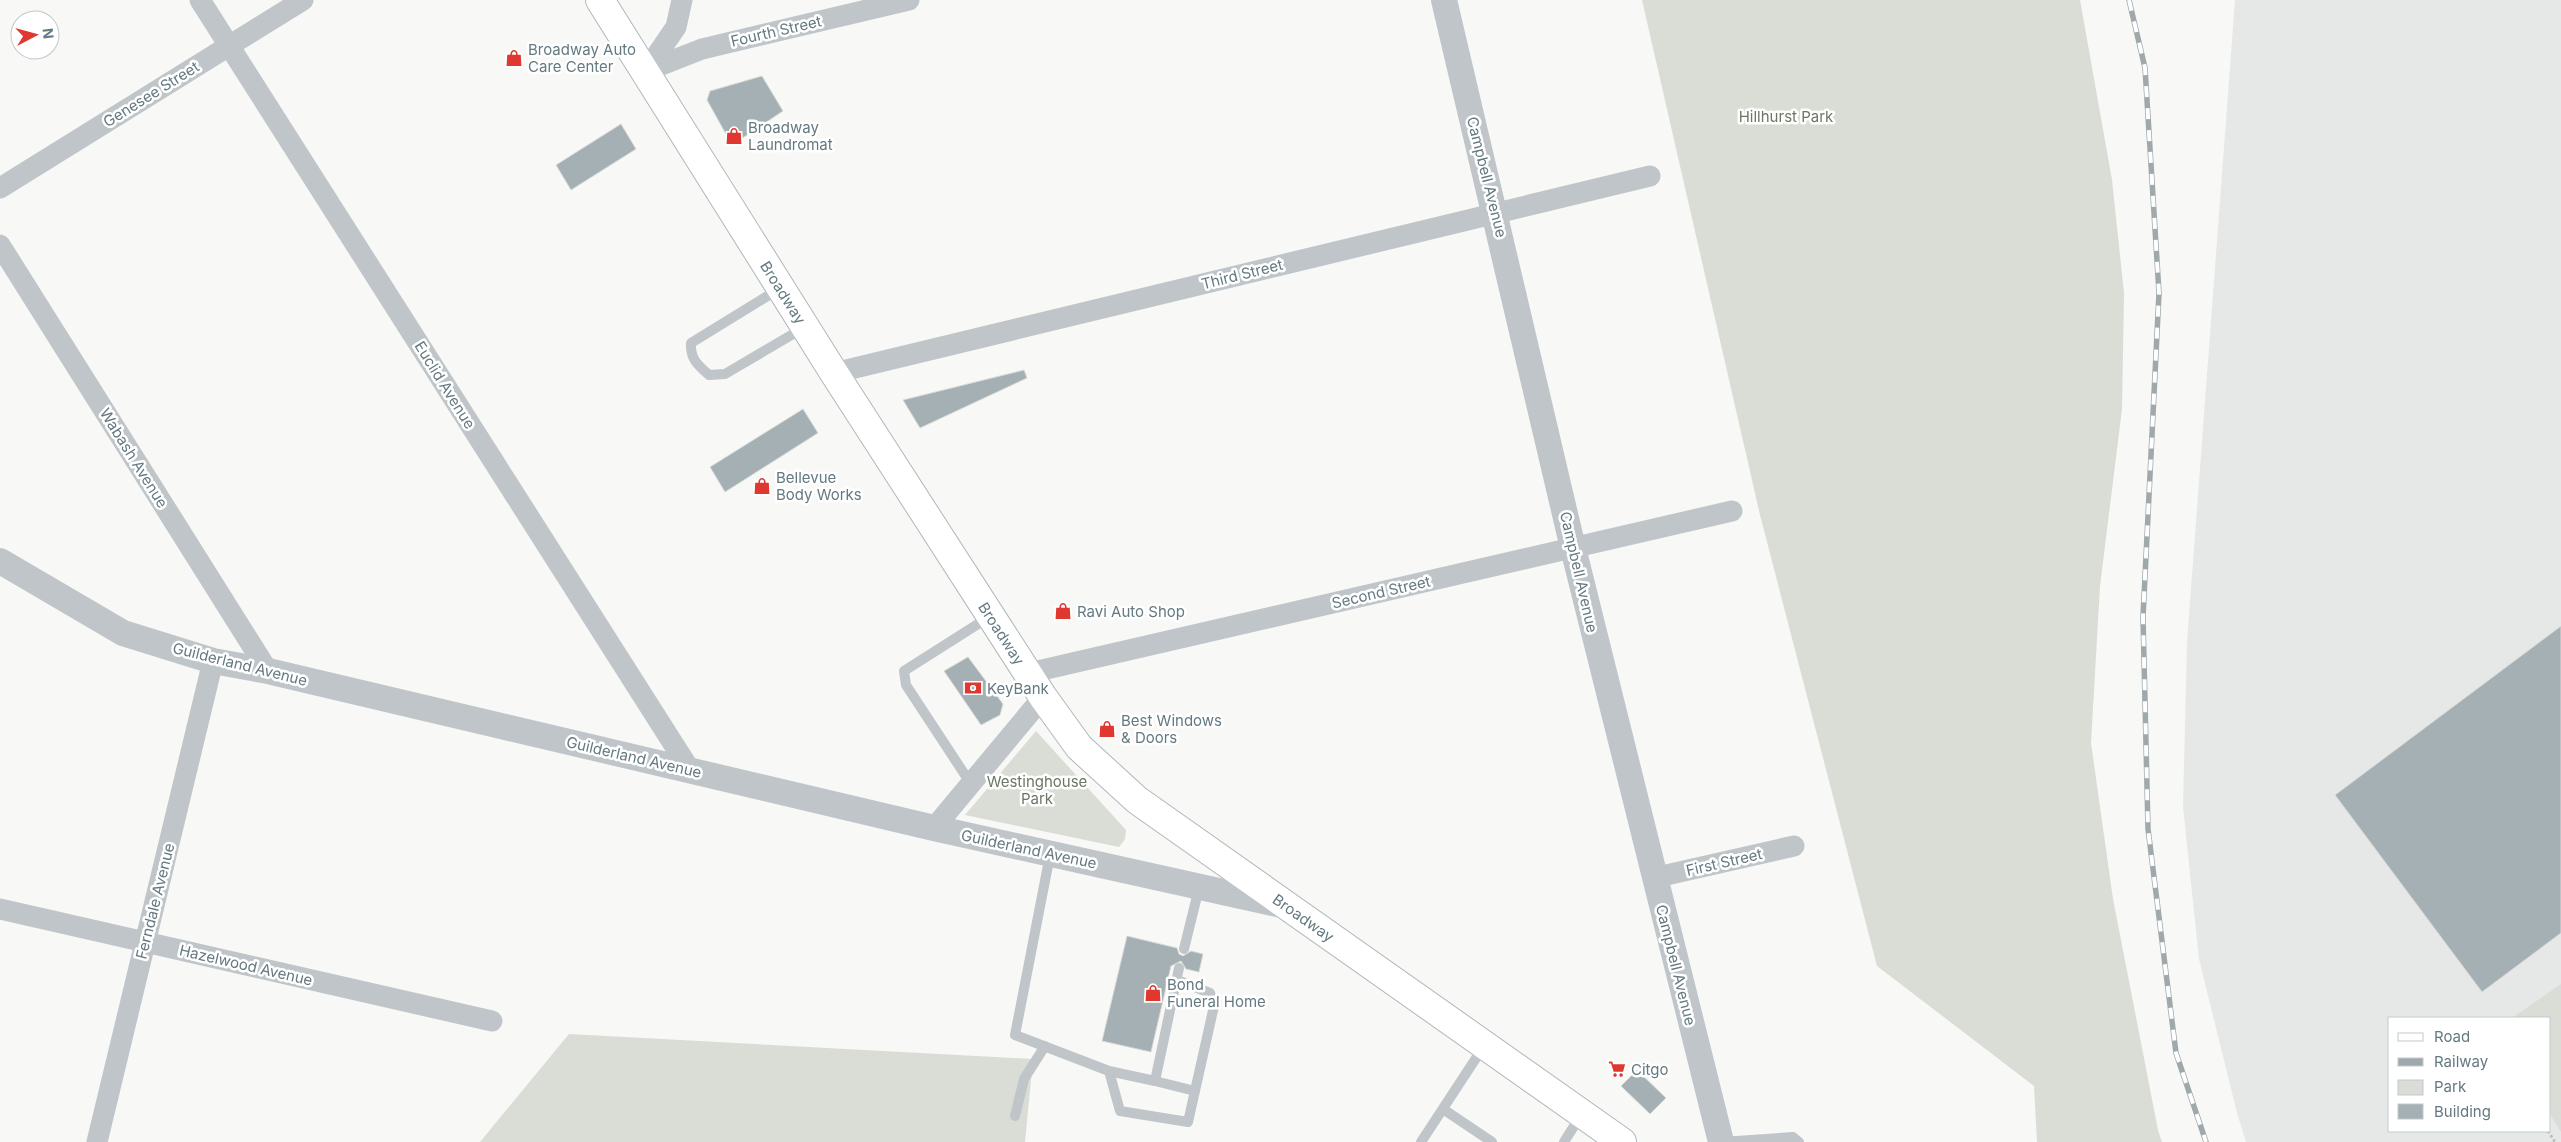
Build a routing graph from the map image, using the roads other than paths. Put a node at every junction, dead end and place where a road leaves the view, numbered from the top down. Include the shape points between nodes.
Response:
1 (200, 0) edge
2 (303, 0) edge
3 (600, 0) edge
4 (682, 0) edge
5 (908, 0) edge
6 (1444, 0) edge
7 (230, 46) junction
8 (646, 71) junction
9 (1650, 176) dead end
10 (0, 188) edge
11 (1496, 212) junction
12 (0, 245) edge
13 (781, 287) junction
14 (806, 327) junction
15 (834, 373) junction
16 (1732, 511) dead end
17 (1573, 548) junction
18 (0, 561) edge
19 (992, 615) junction
20 (213, 661) junction
21 (268, 672) junction
22 (1029, 673) junction
23 (1043, 697) junction
24 (690, 770) junction
25 (971, 784) junction
26 (934, 828) junction
27 (1794, 846) dead end
28 (1050, 854) junction
29 (1653, 878) junction
30 (1199, 887) junction
31 (1286, 906) junction
32 (0, 908) edge
33 (145, 942) junction
34 (1184, 949) dead end
35 (1180, 968) dead end
36 (1177, 980) junction
37 (492, 1022) dead end
38 (1484, 1045) junction
39 (1045, 1046) junction
40 (1109, 1071) junction
41 (1155, 1081) junction
42 (1195, 1092) junction
43 (1443, 1109) junction
44 (1582, 1114) junction
45 (1015, 1116) dead end
46 (97, 1142) edge
47 (1421, 1142) edge
48 (1492, 1142) edge
49 (1564, 1142) edge
50 (1622, 1142) edge
51 (1721, 1142) edge
52 (1799, 1142) edge

1 - 7 street, Euclid Avenue
2 - 7 street, Genesee Street
3 - 8 main road, Broadway
4 - 8 street via 676,28
5 - 8 street, Fourth Street via 702,49
6 - 11 street, Campbell Avenue
7 - 10 street, Genesee Street
7 - 24 street, Euclid Avenue
8 - 13 main road, Broadway
9 - 11 street, Third Street
11 - 15 street, Third Street
11 - 17 street, Campbell Avenue
12 - 21 street, Wabash Avenue
13 - 14 main road, Broadway
13 - 14 lane via 691,344 690,353 696,364 710,374 725,374
14 - 15 main road, Broadway
15 - 19 main road, Broadway
16 - 17 street, Second Street
17 - 22 street, Second Street
17 - 29 street, Campbell Avenue
18 - 20 street, Guilderland Avenue via 123,633
19 - 22 main road, Broadway
19 - 25 lane via 904,671 906,685
20 - 21 street, Guilderland Avenue
20 - 33 street, Ferndale Avenue
21 - 24 street, Guilderland Avenue
22 - 23 main road, Broadway
23 - 25 street
23 - 31 main road, Broadway via 1079,747 1108,776
24 - 26 street, Guilderland Avenue
25 - 26 street
26 - 28 street, Guilderland Avenue
27 - 29 street, First Street
28 - 30 street, Guilderland Avenue
28 - 39 lane via 1016,1035
29 - 51 street, Campbell Avenue
30 - 31 street, Guilderland Avenue
30 - 34 lane
31 - 38 main road, Broadway
32 - 33 street, Hazelwood Avenue
33 - 37 street, Hazelwood Avenue
33 - 46 street, Ferndale Avenue
35 - 36 lane
36 - 41 lane
36 - 42 lane via 1210,992 1214,1006
38 - 43 lane
38 - 44 main road, Broadway
39 - 40 lane
39 - 45 lane via 1024,1079
40 - 41 lane
40 - 42 lane via 1120,1111 1188,1122
41 - 42 lane
43 - 47 lane
43 - 48 lane
44 - 49 lane
44 - 50 main road, Broadway
51 - 52 lane via 1793,1137

